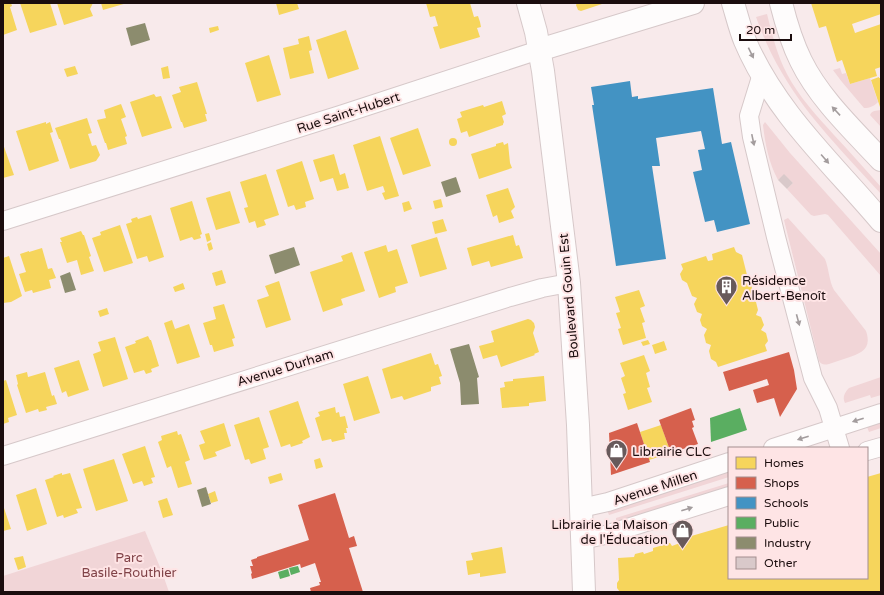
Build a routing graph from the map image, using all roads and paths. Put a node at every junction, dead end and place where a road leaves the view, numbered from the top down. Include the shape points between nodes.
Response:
1 (528, 3) edge
2 (693, 3) edge
3 (733, 3) edge
4 (782, 3) edge
5 (539, 50) junction
6 (762, 74) junction
7 (881, 160) edge
8 (3, 221) edge
9 (881, 221) edge
10 (569, 283) junction
11 (881, 413) edge
12 (834, 428) junction
13 (776, 447) edge
14 (840, 447) edge
15 (881, 447) edge
16 (868, 451) edge
17 (3, 456) edge
18 (728, 462) edge
19 (728, 496) edge
20 (581, 508) junction
21 (582, 540) junction
22 (584, 592) edge

1 - 5 street, Boulevard Gouin Est
2 - 5 street, Rue Saint-Hubert
3 -> 6 street via 745,41
7 -> 4 street via 818,89 800,58
5 - 8 street, Rue Saint-Hubert
5 - 10 street, Boulevard Gouin Est
6 -> 9 street via 804,134
6 -> 12 street via 750,116 752,137 813,378 828,408
10 - 17 street, Avenue Durham via 510,297
10 - 20 street, Boulevard Gouin Est
11 -> 12 street
12 -> 13 street
12 - 14 street
15 - 16 street
18 - 20 street, Avenue Millen via 608,502
21 -> 19 street
20 - 21 street, Boulevard Gouin Est
21 - 22 street, Boulevard Gouin Est

